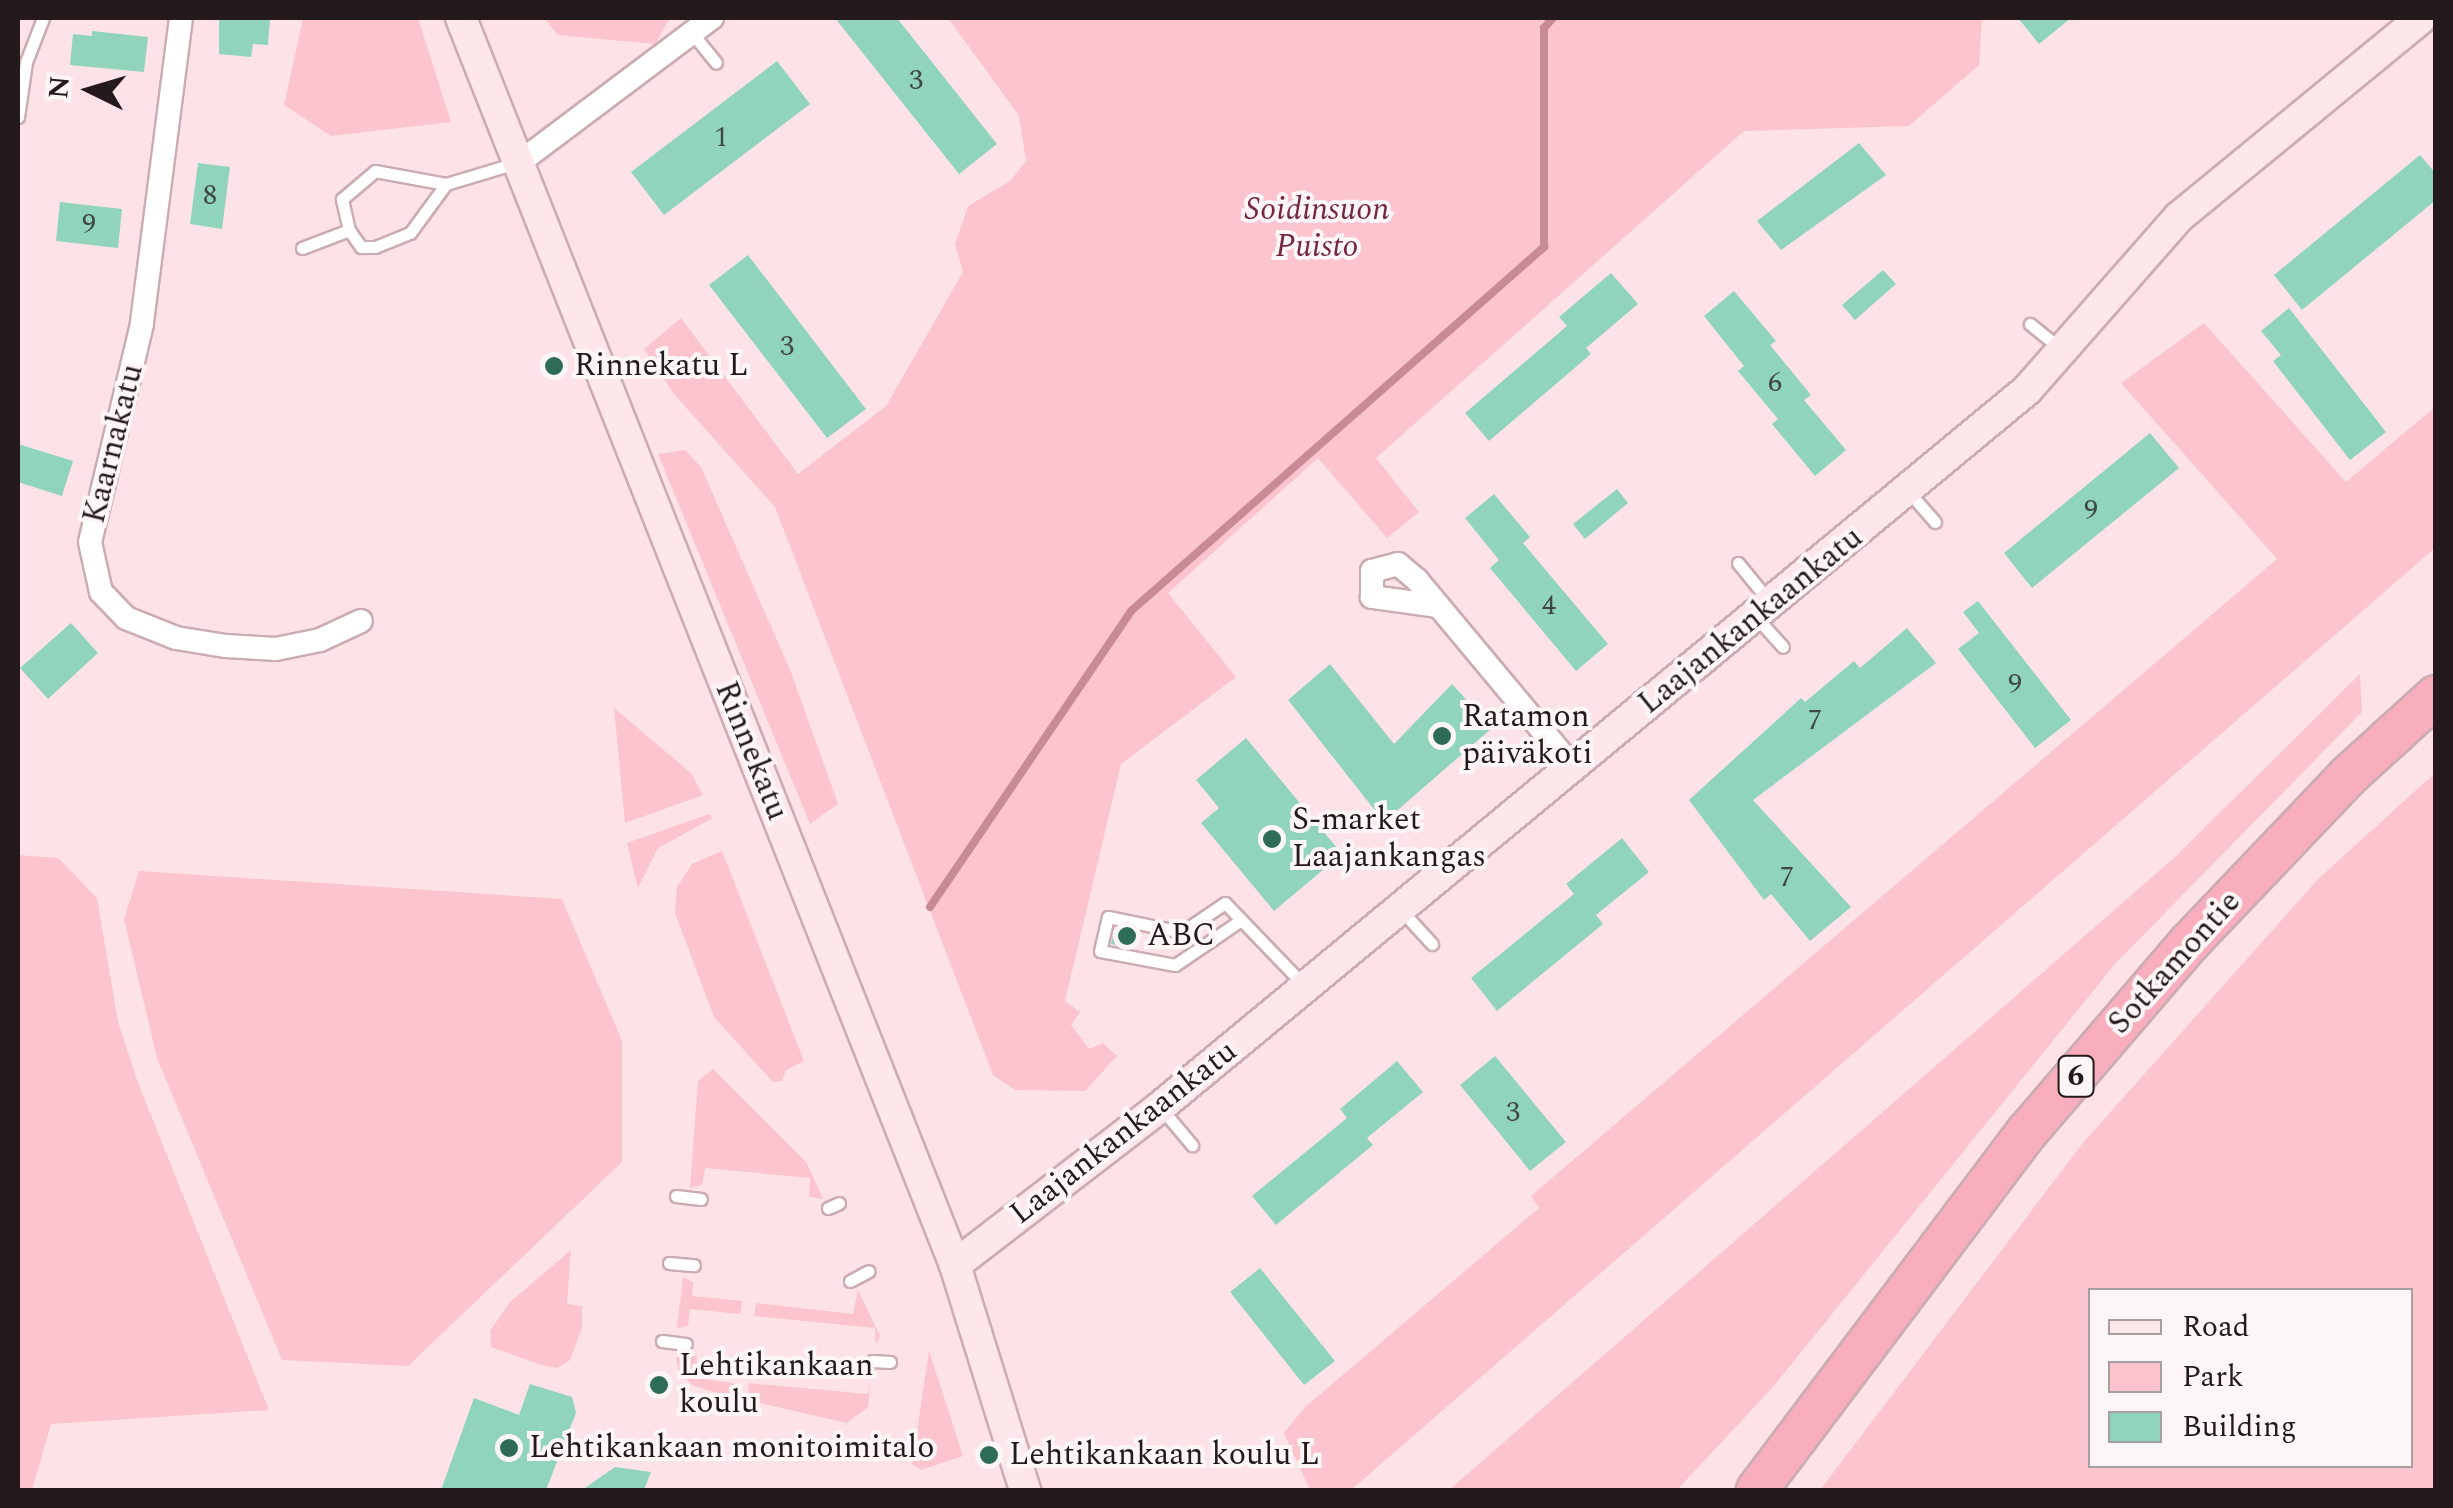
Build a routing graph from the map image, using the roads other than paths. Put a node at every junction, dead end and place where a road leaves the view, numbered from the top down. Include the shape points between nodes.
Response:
1 (43, 18) edge
2 (181, 18) edge
3 (461, 18) edge
4 (712, 18) edge
5 (2421, 18) edge
6 (692, 32) junction
7 (716, 63) dead end
8 (18, 117) edge
9 (520, 162) junction
10 (446, 184) junction
11 (349, 230) junction
12 (302, 248) dead end
13 (2030, 324) dead end
14 (2065, 352) junction
15 (1908, 491) junction
16 (1935, 522) dead end
17 (1738, 563) dead end
18 (1438, 606) dead end
19 (1764, 611) junction
20 (361, 622) dead end
21 (1784, 648) dead end
22 (2436, 696) edge
23 (1573, 767) junction
24 (1401, 910) junction
25 (1241, 920) junction
26 (1432, 944) dead end
27 (1306, 987) junction
28 (1160, 1107) junction
29 (1192, 1146) dead end
30 (676, 1196) dead end
31 (701, 1199) dead end
32 (669, 1263) dead end
33 (955, 1265) junction
34 (694, 1266) dead end
35 (868, 1271) dead end
36 (850, 1280) dead end
37 (662, 1342) dead end
38 (686, 1344) dead end
39 (872, 1361) dead end
40 (890, 1362) dead end
41 (1025, 1490) edge
42 (1757, 1490) edge

1 - 8 lane via 26,62
2 - 20 street, Kaarnakatu via 139,340 90,542 101,592 126,618 176,638 226,646 276,649
3 - 9 street, Rinnekatu
4 - 6 street
5 - 14 street, Laajankankaankatu via 2179,216
6 - 7 lane
6 - 9 street
9 - 10 lane
9 - 33 street, Rinnekatu
10 - 11 lane via 410,232 361,247
10 - 11 lane via 375,171 342,199
11 - 12 lane
13 - 14 lane
14 - 15 street, Laajankankaankatu
15 - 16 lane
15 - 19 street, Laajankankaankatu
17 - 19 lane
18 - 23 street
19 - 21 lane
19 - 23 street, Laajankankaankatu
22 - 42 highway, Sotkamontie / 6 via 2348,776 2090,1059 1920,1268
23 - 24 street, Laajankankaankatu
24 - 26 lane
24 - 27 street, Laajankankaankatu
25 - 25 lane via 1225,903 1182,932 1108,917 1100,952 1175,965
25 - 27 lane
27 - 28 street, Laajankankaankatu
28 - 29 lane
28 - 33 street, Laajankankaankatu
30 - 31 lane
32 - 34 lane
33 - 41 street, Rinnekatu
35 - 36 lane
37 - 38 lane
39 - 40 lane

